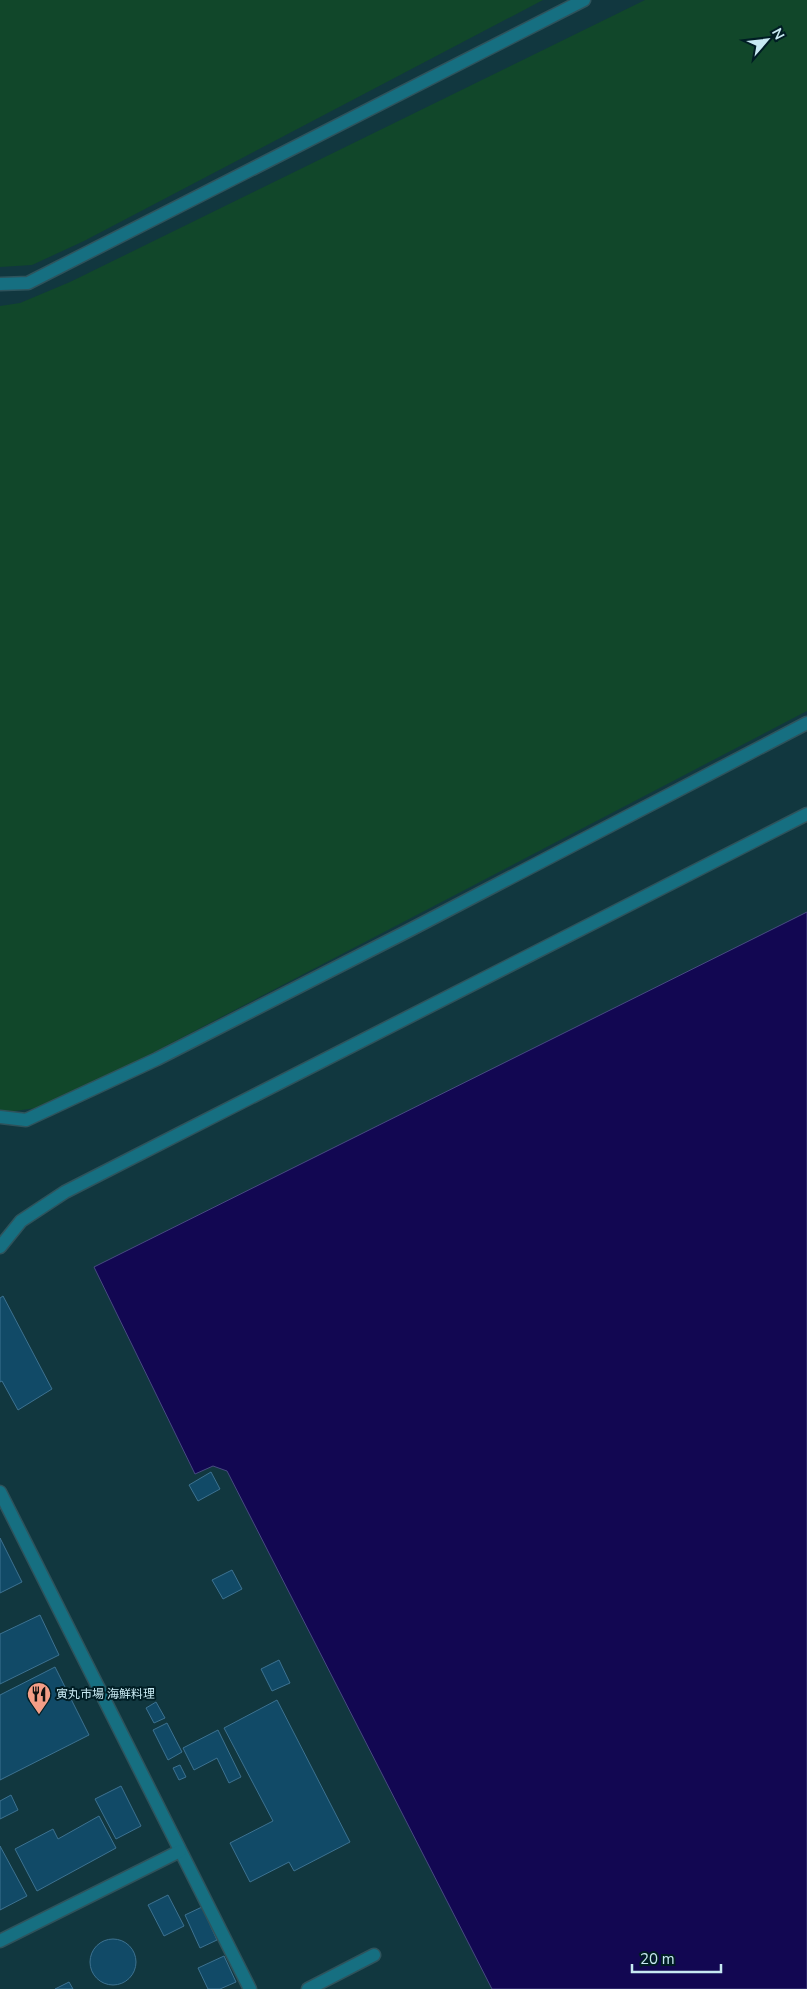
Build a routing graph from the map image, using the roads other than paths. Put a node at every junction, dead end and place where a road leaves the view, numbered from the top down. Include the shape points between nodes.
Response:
1 (584, 0) edge
2 (0, 284) edge
3 (807, 723) edge
4 (807, 814) edge
5 (0, 1116) edge
6 (0, 1246) edge
7 (0, 1492) edge
8 (180, 1851) junction
9 (0, 1941) edge
10 (374, 1955) dead end
11 (250, 1989) edge
12 (308, 1989) edge

1 - 2 street via 28,283
3 - 5 street via 157,1059 26,1120
4 - 6 street via 65,1192 21,1221
7 - 8 street
8 - 9 street
8 - 11 street
10 - 12 street

